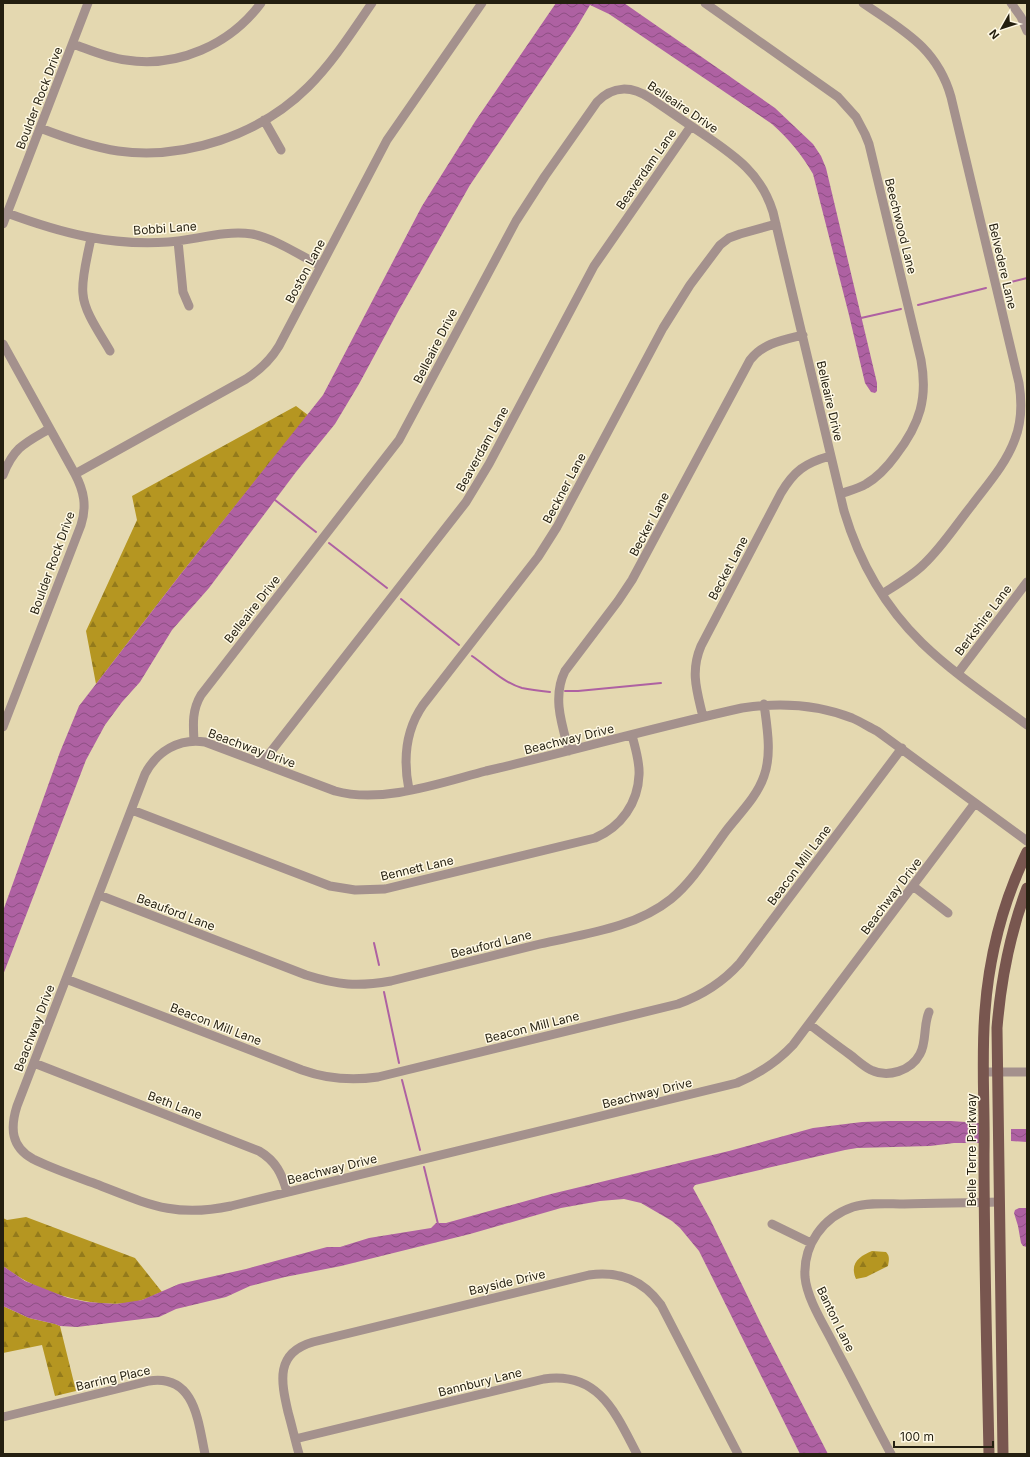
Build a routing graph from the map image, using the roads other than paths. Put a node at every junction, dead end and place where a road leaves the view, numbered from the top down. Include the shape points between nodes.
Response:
1 (88, 3) edge
2 (261, 3) edge
3 (372, 3) edge
4 (482, 3) edge
5 (705, 3) edge
6 (863, 3) edge
7 (1012, 3) edge
8 (1027, 31) edge
9 (73, 44) junction
10 (264, 120) junction
11 (691, 126) junction
12 (40, 128) junction
13 (281, 150) dead end
14 (7, 213) junction
15 (3, 224) edge
16 (776, 224) junction
17 (91, 238) junction
18 (178, 241) junction
19 (321, 266) junction
20 (189, 306) dead end
21 (803, 335) junction
22 (4, 348) edge
23 (110, 350) dead end
24 (49, 429) junction
25 (830, 456) junction
26 (75, 474) junction
27 (3, 475) edge
28 (840, 494) junction
29 (1027, 582) edge
30 (882, 594) junction
31 (958, 673) junction
32 (764, 704) junction
33 (703, 717) junction
34 (1027, 725) edge
35 (3, 727) edge
36 (632, 735) junction
37 (194, 741) junction
38 (902, 748) junction
39 (569, 751) junction
40 (262, 763) junction
41 (409, 790) junction
42 (975, 803) junction
43 (132, 810) junction
44 (1027, 841) edge
45 (1027, 852) edge
46 (913, 886) junction
47 (1027, 888) edge
48 (99, 895) junction
49 (948, 913) dead end
50 (66, 979) junction
51 (929, 1012) dead end
52 (809, 1024) junction
53 (34, 1063) junction
54 (997, 1071) junction
55 (983, 1072) junction
56 (1027, 1072) edge
57 (287, 1192) junction
58 (999, 1202) junction
59 (984, 1203) junction
60 (772, 1224) dead end
61 (810, 1243) junction
62 (987, 1374) junction
63 (1001, 1374) junction
64 (3, 1417) edge
65 (295, 1439) junction
66 (205, 1454) edge
67 (299, 1454) edge
68 (637, 1454) edge
69 (738, 1454) edge
70 (891, 1454) edge
71 (989, 1454) edge
72 (1003, 1454) edge

1 - 9 street, Boulder Rock Drive
2 - 9 street via 227,36 203,50 179,58 153,62 125,60
3 - 10 street via 322,72 299,95
4 - 19 street, Boston Lane via 387,140
5 - 28 street, Beechwood Lane via 838,97 856,117 869,144 921,360 923,391 914,429 888,466 865,485
6 - 30 street, Belvedere Lane via 920,44 945,79 1019,382 1021,400 1020,423 1015,440 1000,468 934,555
7 - 8 street
9 - 12 street, Boulder Rock Drive
10 - 12 street via 232,136 205,145 149,152 101,148
10 - 13 street
11 - 16 street, Belleaire Drive via 752,172 768,197
11 - 37 street, Belleaire Drive via 635,90 615,90 597,102 516,221 397,443 201,695 193,716
11 - 40 street, Beaverdam Lane via 594,266 489,464 466,502
12 - 14 street, Boulder Rock Drive
14 - 15 street, Boulder Rock Drive
14 - 17 street, Bobbi Lane via 50,228
16 - 21 street, Belleaire Drive
16 - 41 street, Beckner Lane via 740,234 724,242 680,300 538,557 416,715 409,734 406,756
17 - 18 street, Bobbi Lane via 136,243
17 - 23 street via 83,295 89,314
18 - 19 street, Bobbi Lane via 230,234 251,234 269,239
18 - 20 street via 183,292
19 - 26 street, Boston Lane via 275,352 258,371
21 - 25 street, Belleaire Drive
21 - 39 street, Becker Lane via 769,344 750,360 635,575 618,602 565,671 560,684 558,706
22 - 24 street, Boulder Rock Drive
24 - 26 street, Boulder Rock Drive
24 - 27 street via 18,448 10,458
25 - 28 street, Belleaire Drive
25 - 33 street, Becket Lane via 808,464 789,480 704,640 694,671
26 - 35 street, Boulder Rock Drive via 84,495 83,518
28 - 30 street, Belleaire Drive via 855,543
29 - 31 street, Berkshire Lane
30 - 31 street, Belleaire Drive via 914,634
31 - 34 street, Belleaire Drive
32 - 33 street, Beachway Drive
32 - 38 street, Beachway Drive via 798,705 831,711 854,719
32 - 48 street, Beauford Lane via 768,758 764,776 753,796 699,868 671,898 647,914 609,928 390,981 353,985 330,982 306,974
33 - 36 street, Beachway Drive
36 - 39 street, Beachway Drive
36 - 43 street, Bennett Lane via 638,758 636,793 625,816 605,833 595,838 385,889 355,890 330,886
37 - 40 street, Beachway Drive via 210,743
37 - 43 street, Beachway Drive via 172,746 154,760
38 - 42 street, Beachway Drive
38 - 50 street, Beacon Mill Lane via 740,963 712,988 678,1004 378,1077 347,1080 324,1077 302,1070
39 - 41 street, Beachway Drive
40 - 41 street, Beachway Drive via 326,788 350,794 383,795
42 - 44 street, Beachway Drive
42 - 46 street, Beachway Drive
43 - 48 street, Beachway Drive
45 - 55 main road, Belle Terre Parkway via 1007,901 992,959 985,1010
46 - 49 street
46 - 52 street, Beachway Drive
47 - 54 main road via 1014,926 1002,979 997,1028
48 - 50 street, Beachway Drive
50 - 53 street, Beachway Drive
51 - 52 street via 924,1042 918,1058 908,1067 893,1072 878,1072 867,1068
52 - 57 street, Beachway Drive via 774,1063 753,1076 730,1085
53 - 57 street, Beth Lane via 259,1151 278,1167
53 - 57 street, Beachway Drive via 12,1124 16,1144 33,1159 139,1201 170,1210 211,1210
54 - 55 street
54 - 56 street
54 - 58 main road
55 - 59 main road, Belle Terre Parkway
58 - 59 street, Banton Lane
58 - 63 main road
59 - 61 street, Banton Lane via 878,1204 854,1207 828,1222
59 - 62 main road, Belle Terre Parkway
60 - 61 street
61 - 70 street, Banton Lane via 805,1269 809,1293
62 - 63 main road
62 - 71 main road, Belle Terre Parkway
63 - 72 main road
64 - 66 street, Barring Place via 162,1380 179,1386 191,1400
65 - 67 street, Bayside Drive
65 - 68 street, Bannbury Lane via 556,1378 581,1383 604,1398 615,1412
65 - 69 street, Bayside Drive via 282,1378 283,1368 289,1357 304,1345 603,1273 630,1279 656,1298

